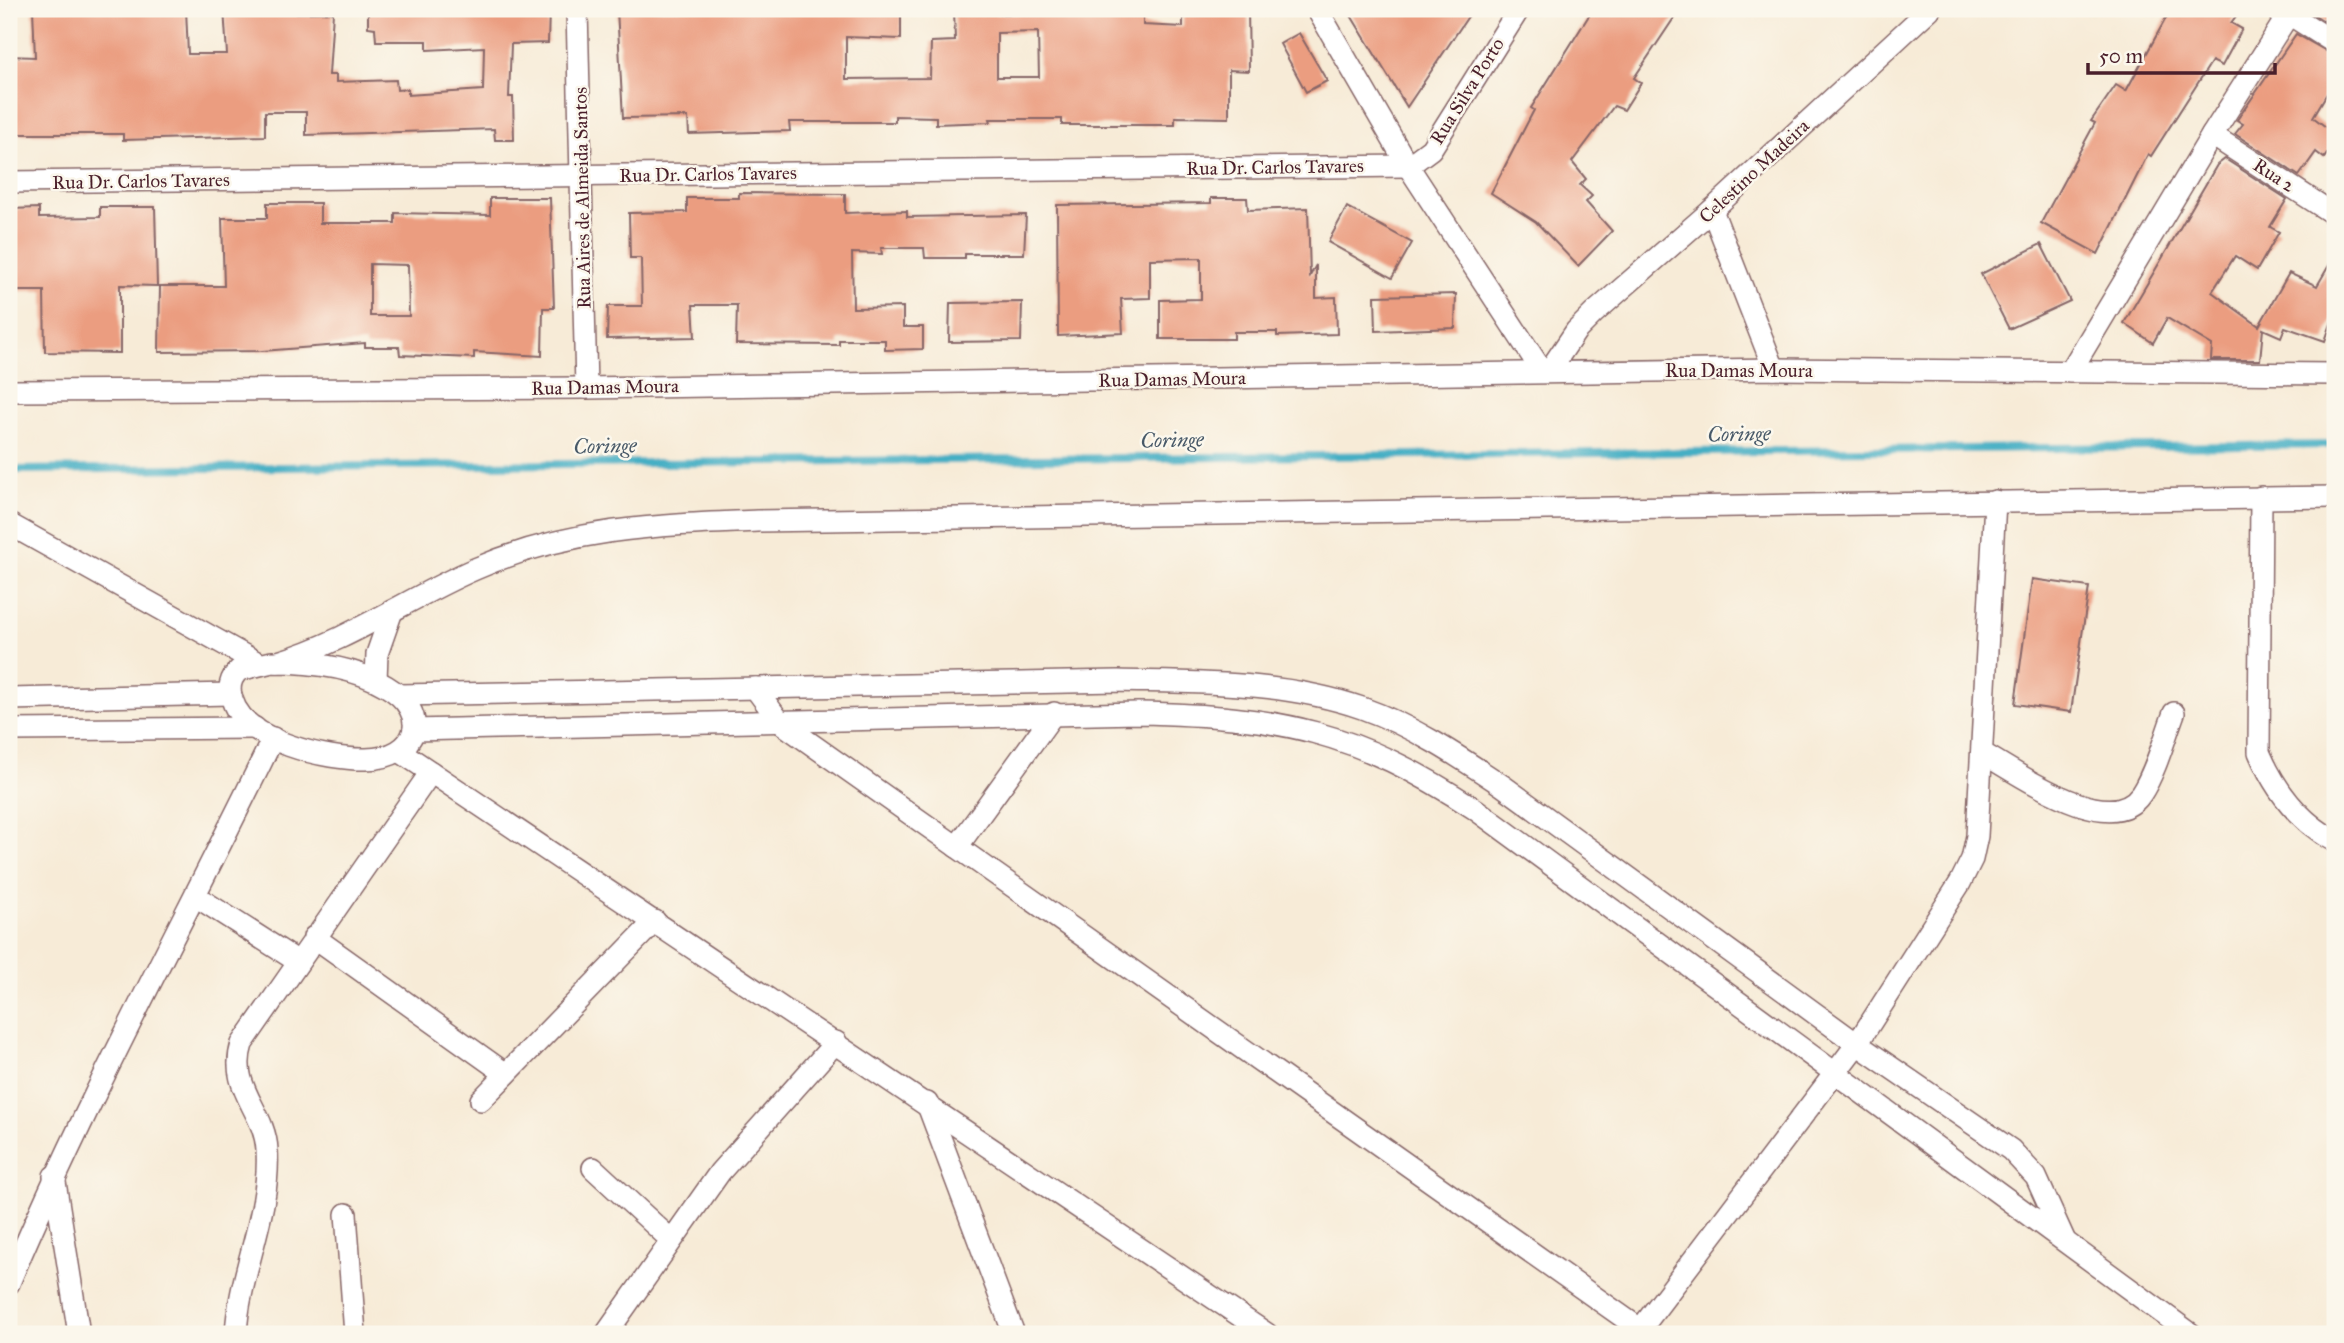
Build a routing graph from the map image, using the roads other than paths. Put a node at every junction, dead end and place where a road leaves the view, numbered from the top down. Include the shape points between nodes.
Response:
1 (577, 9) edge
2 (1317, 9) edge
3 (1519, 9) edge
4 (1930, 9) edge
5 (2291, 11) edge
6 (2335, 43) edge
7 (2212, 135) junction
8 (1408, 166) junction
9 (583, 175) junction
10 (9, 183) edge
11 (1712, 211) junction
12 (2335, 215) edge
13 (1774, 369) junction
14 (1546, 371) junction
15 (2070, 372) junction
16 (2335, 374) edge
17 (586, 388) junction
18 (9, 391) edge
19 (2261, 497) junction
20 (2335, 497) edge
21 (1995, 500) junction
22 (9, 524) edge
23 (392, 611) junction
24 (268, 662) junction
25 (376, 680) junction
26 (755, 688) junction
27 (230, 694) junction
28 (400, 695) junction
29 (9, 699) edge
30 (1054, 713) junction
31 (2174, 713) dead end
32 (780, 722) junction
33 (9, 730) edge
34 (414, 730) junction
35 (264, 733) junction
36 (401, 752) junction
37 (1982, 753) junction
38 (431, 772) junction
39 (2335, 841) edge
40 (957, 847) junction
41 (197, 897) junction
42 (655, 921) junction
43 (314, 937) junction
44 (297, 961) junction
45 (836, 1042) junction
46 (1857, 1044) junction
47 (506, 1074) junction
48 (1834, 1075) junction
49 (481, 1100) dead end
50 (927, 1103) junction
51 (593, 1168) dead end
52 (54, 1176) junction
53 (346, 1214) dead end
54 (670, 1239) junction
55 (2065, 1240) junction
56 (9, 1283) edge
57 (1641, 1333) edge
58 (79, 1334) edge
59 (236, 1334) edge
60 (355, 1334) edge
61 (606, 1334) edge
62 (1013, 1334) edge
63 (1267, 1334) edge
64 (2191, 1334) edge

1 - 9 street, Rua Aires de Almeida Santos
2 - 8 street
3 - 8 street, Rua Silva Porto via 1431,149
4 - 11 street, Celestino Madeira
5 - 6 street
5 - 7 street
7 - 12 street, Rua 2
7 - 15 street
8 - 9 street, Rua Dr. Carlos Tavares
8 - 14 street
9 - 10 street, Rua Dr. Carlos Tavares
9 - 17 street, Rua Aires de Almeida Santos
11 - 13 street
11 - 14 street, Celestino Madeira via 1576,331
13 - 14 street, Rua Damas Moura
13 - 15 street, Rua Damas Moura
14 - 17 street, Rua Damas Moura
15 - 16 street, Rua Damas Moura
17 - 18 street, Rua Damas Moura
19 - 20 street
19 - 21 street
19 - 39 street via 2259,752 2272,783 2303,820
21 - 23 street via 628,527 529,548
21 - 37 street
22 - 24 street
23 - 24 street via 324,646
23 - 25 street via 377,654
24 - 25 street via 331,667
24 - 27 street via 234,674
25 - 28 street
26 - 28 street
26 - 32 street
26 - 46 street via 1118,681 1233,684 1282,689 1362,708 1441,746 1503,786
27 - 29 street
27 - 35 street via 240,715
28 - 34 street via 412,709
30 - 32 street
30 - 40 street
30 - 48 street via 1255,719 1301,727 1386,756 1475,809
31 - 37 street via 2140,796 2113,812 2081,808
32 - 34 street
32 - 40 street
33 - 35 street
34 - 36 street
35 - 36 street via 305,750 341,757 369,759
35 - 41 street
36 - 38 street
37 - 46 street via 1972,859
38 - 42 street
38 - 43 street
40 - 57 street
41 - 44 street
41 - 52 street
42 - 45 street
42 - 47 street
43 - 44 street
43 - 47 street
44 - 59 street via 250,1030 237,1060 268,1153 261,1219 238,1299
45 - 50 street
45 - 54 street via 720,1172
46 - 48 street
46 - 55 street via 2011,1150 2036,1177
47 - 49 street
48 - 55 street
48 - 57 street
50 - 62 street
50 - 63 street
51 - 54 street
52 - 56 street
52 - 58 street
53 - 60 street
54 - 61 street
55 - 64 street

